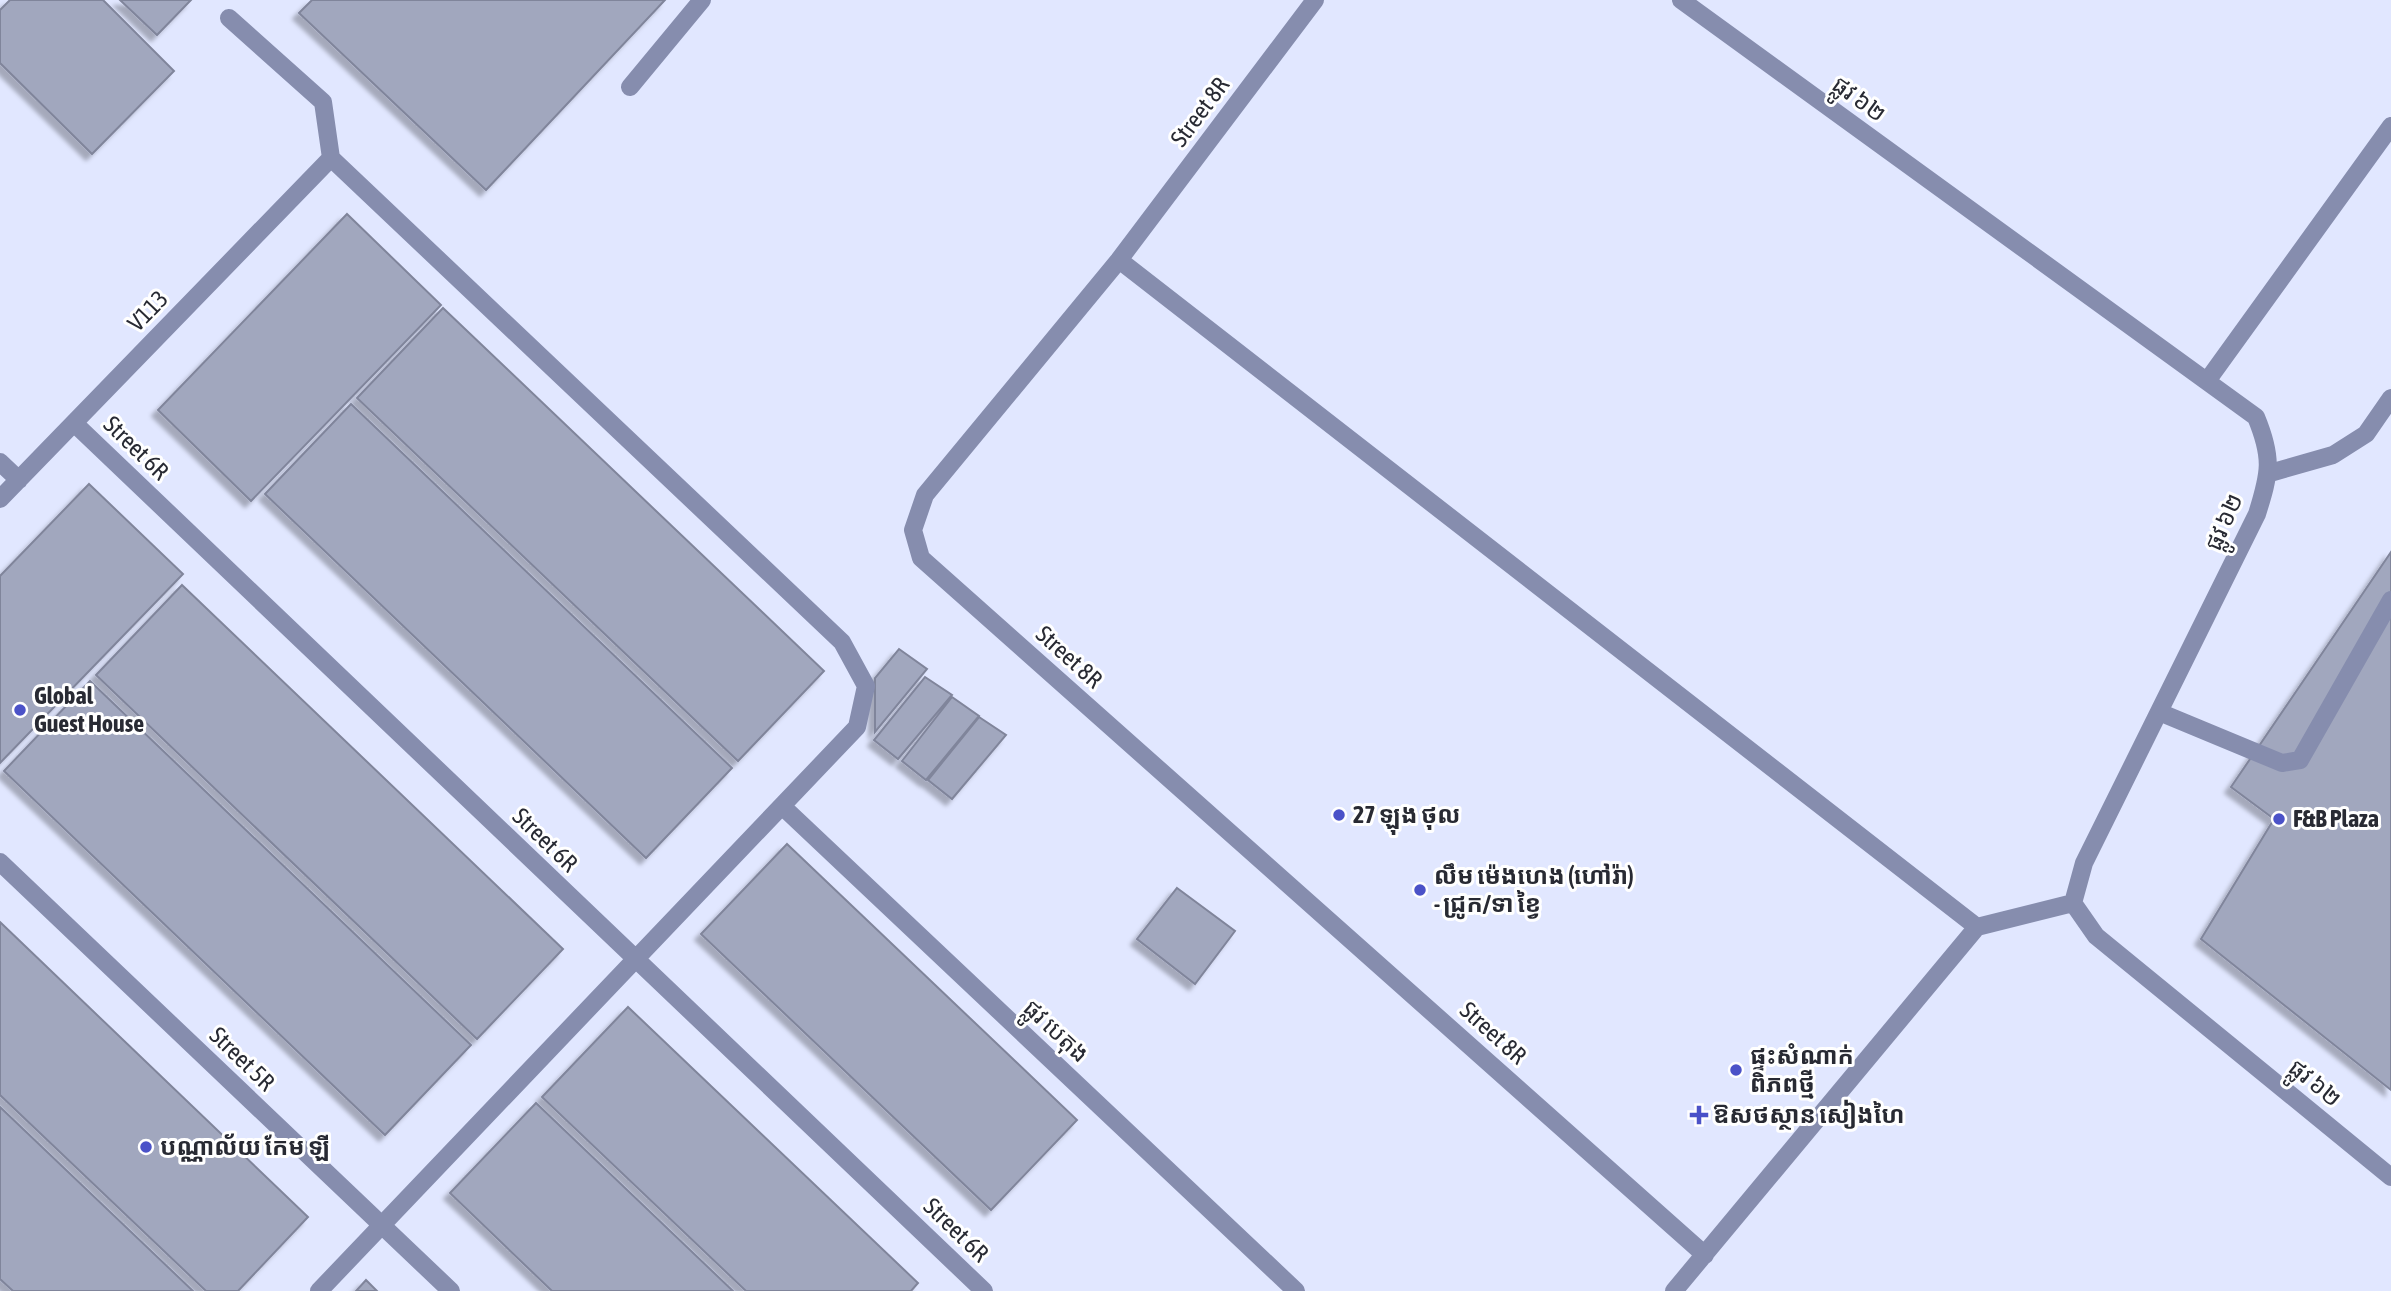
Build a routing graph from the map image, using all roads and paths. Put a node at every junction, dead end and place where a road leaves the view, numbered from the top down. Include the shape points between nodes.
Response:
1 (702, 0) edge
2 (1315, 0) edge
3 (1681, 0) edge
4 (229, 18) dead end
5 (631, 87) dead end
6 (2391, 126) edge
7 (331, 158) junction
8 (1119, 260) junction
9 (2207, 381) junction
10 (2391, 398) edge
11 (74, 423) junction
12 (0, 462) edge
13 (2270, 473) junction
14 (19, 480) junction
15 (0, 499) edge
16 (2391, 600) edge
17 (2159, 712) junction
18 (782, 806) junction
19 (0, 862) edge
20 (2073, 903) junction
21 (1978, 927) junction
22 (634, 958) junction
23 (2391, 1177) edge
24 (383, 1226) junction
25 (1705, 1255) junction
26 (319, 1291) edge
27 (451, 1291) edge
28 (984, 1291) edge
29 (1296, 1291) edge
30 (1674, 1291) edge

1 - 5 street
2 - 8 street, Street 8R
3 - 9 street, ផ្លូវ ៦២
4 - 7 street via 323,102
6 - 9 street
7 - 11 street, V113
7 - 18 street via 842,642 866,686 857,727
8 - 21 street
8 - 25 street, Street 8R via 925,495 913,530 921,558
9 - 13 street, ផ្លូវ ៦២ via 2256,417 2268,446
10 - 13 street via 2367,434 2333,455
11 - 14 street, V113
11 - 22 street, Street 6R
12 - 14 street
13 - 17 street, ផ្លូវ ៦២ via 2257,514
14 - 15 street, V113
16 - 17 street via 2300,760 2283,763
17 - 20 street, ផ្លូវ ៦២ via 2084,863
18 - 22 street
18 - 29 street, ផ្លូវ បេតុង
19 - 24 street, Street 5R
20 - 21 street
20 - 23 street, ផ្លូវ ៦២ via 2096,936
21 - 25 street
22 - 24 street
22 - 28 street, Street 6R
24 - 26 street
24 - 27 street, Street 5R
25 - 30 street

